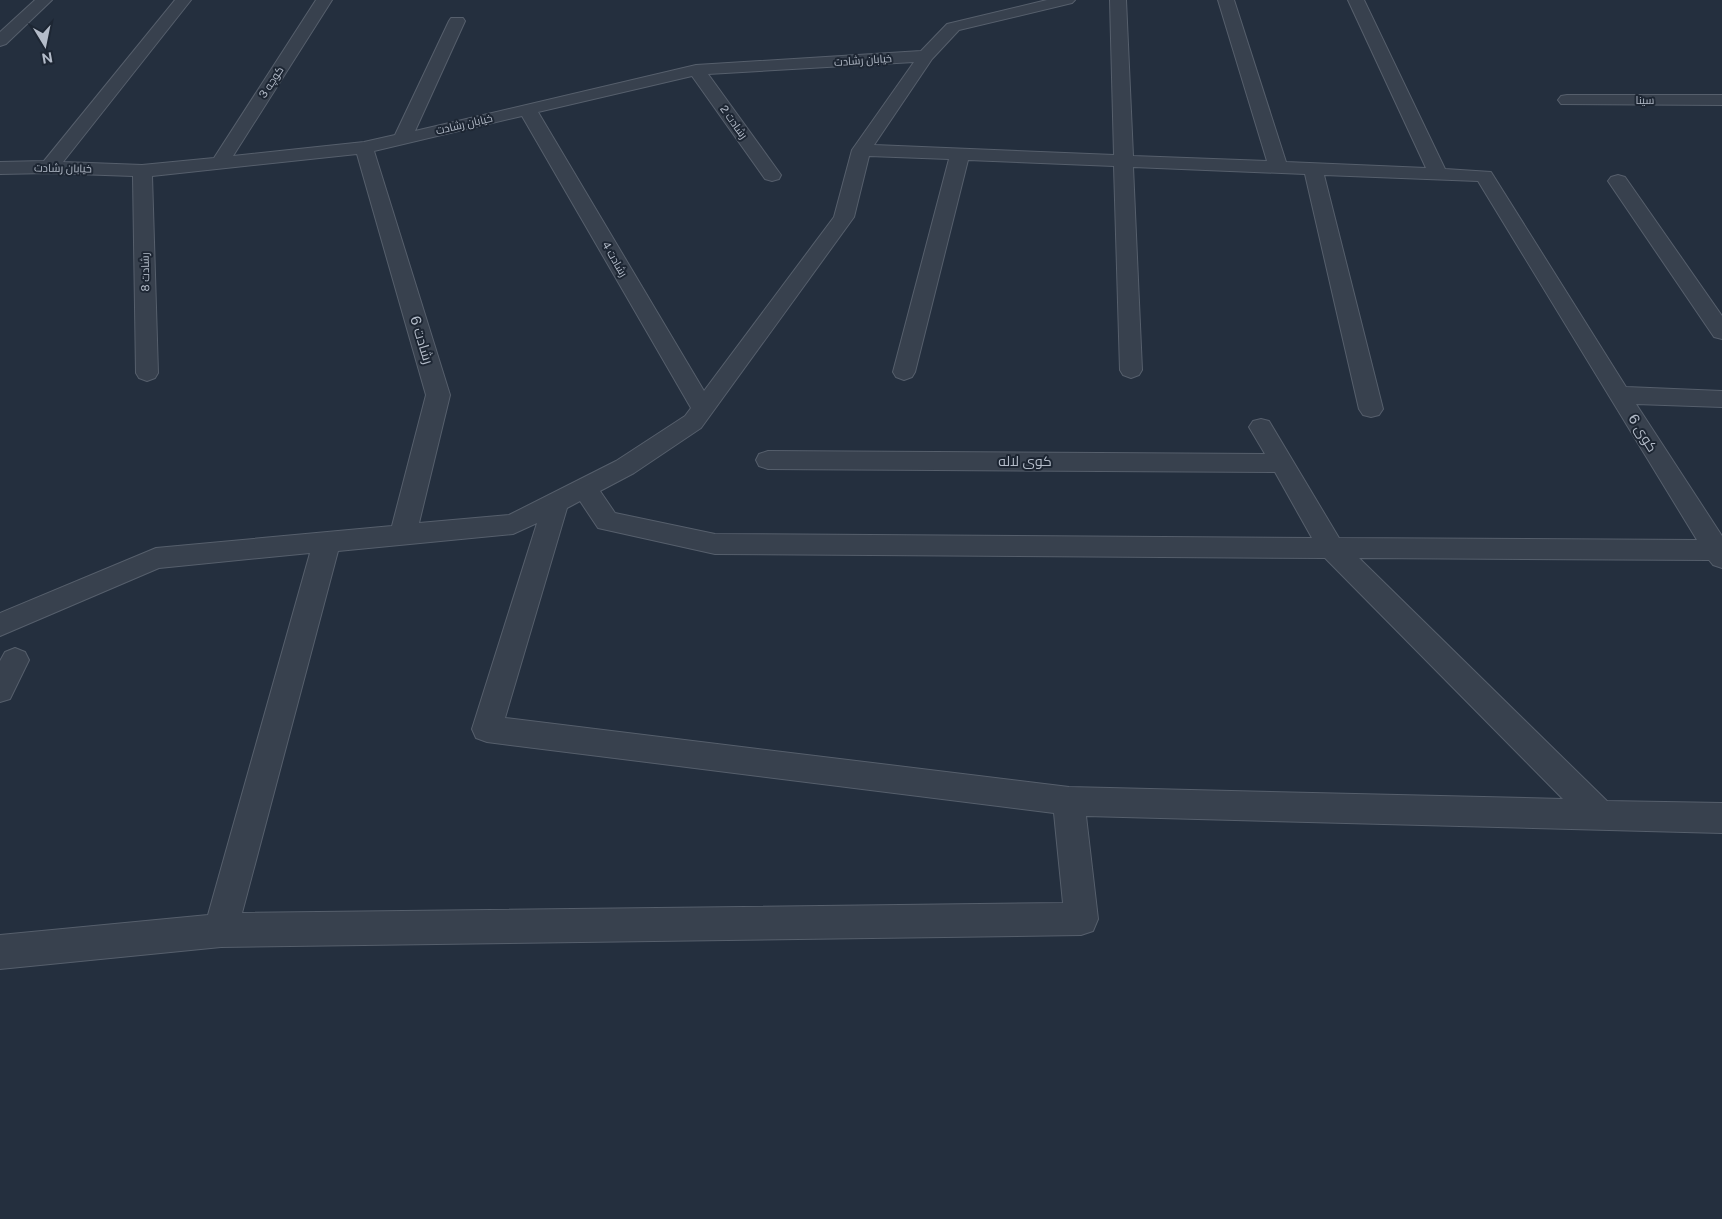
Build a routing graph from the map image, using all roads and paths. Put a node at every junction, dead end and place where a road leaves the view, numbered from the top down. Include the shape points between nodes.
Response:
1 (44, 0) edge
2 (183, 0) edge
3 (324, 0) edge
4 (1066, 0) edge
5 (1118, 0) edge
6 (1226, 0) edge
7 (1356, 0) edge
8 (969, 7) dead end
9 (458, 21) dead end
10 (953, 27) junction
11 (0, 42) edge
12 (926, 56) junction
13 (696, 70) junction
14 (1567, 100) dead end
15 (1722, 100) edge
16 (527, 109) junction
17 (402, 139) junction
18 (364, 148) junction
19 (861, 150) junction
20 (960, 154) junction
21 (1124, 160) junction
22 (219, 164) junction
23 (49, 167) junction
24 (1278, 167) junction
25 (0, 168) edge
26 (1313, 168) junction
27 (142, 171) junction
28 (772, 174) dead end
29 (1438, 174) junction
30 (1618, 181) dead end
31 (1722, 332) edge
32 (1131, 370) dead end
33 (904, 372) dead end
34 (147, 373) dead end
35 (1619, 395) junction
36 (1722, 399) edge
37 (703, 409) junction
38 (1371, 409) dead end
39 (1261, 427) dead end
40 (768, 460) dead end
41 (1282, 463) junction
42 (584, 488) junction
43 (556, 502) junction
44 (403, 534) junction
45 (327, 541) junction
46 (1331, 547) junction
47 (1719, 554) edge
48 (0, 625) edge
49 (15, 660) dead end
50 (0, 690) edge
51 (1069, 801) junction
52 (1600, 814) junction
53 (1722, 818) edge
54 (221, 930) junction
55 (0, 952) edge

1 - 11 street
2 - 23 street
3 - 22 street, کوچه 3
4 - 10 street
5 - 21 street
6 - 24 street
7 - 29 street
8 - 10 street
9 - 17 street
10 - 12 street
12 - 13 street, خیابان رشادت
12 - 19 street
13 - 16 street, خیابان رشادت
13 - 28 street, رشادت 2
14 - 15 street, سینا
16 - 17 street, خیابان رشادت
16 - 37 street, رشادت 4
17 - 18 street, خیابان رشادت
18 - 22 street, خیابان رشادت
18 - 44 street, رشادت 6 via 438,395
19 - 20 street
19 - 37 street via 844,217
20 - 21 street
20 - 33 street
21 - 24 street
21 - 32 street
22 - 27 street, خیابان رشادت
23 - 25 street, خیابان رشادت
23 - 27 street, خیابان رشادت
24 - 26 street
26 - 29 street
26 - 38 street
27 - 34 street, رشادت 8
29 - 35 street via 1484,176
30 - 31 street
35 - 36 street, کوی 6
35 - 47 street, کوی 6
37 - 42 street via 694,422 633,462
39 - 41 street
40 - 41 street, کوی لاله
41 - 46 street
42 - 43 street
42 - 46 street via 607,521 715,544
43 - 44 street via 513,524
43 - 51 street via 487,729
44 - 45 street
45 - 48 street via 156,558
45 - 54 street
46 - 47 street
46 - 52 street
49 - 50 street
51 - 52 street
51 - 54 street via 1081,919
52 - 53 street
54 - 55 street

